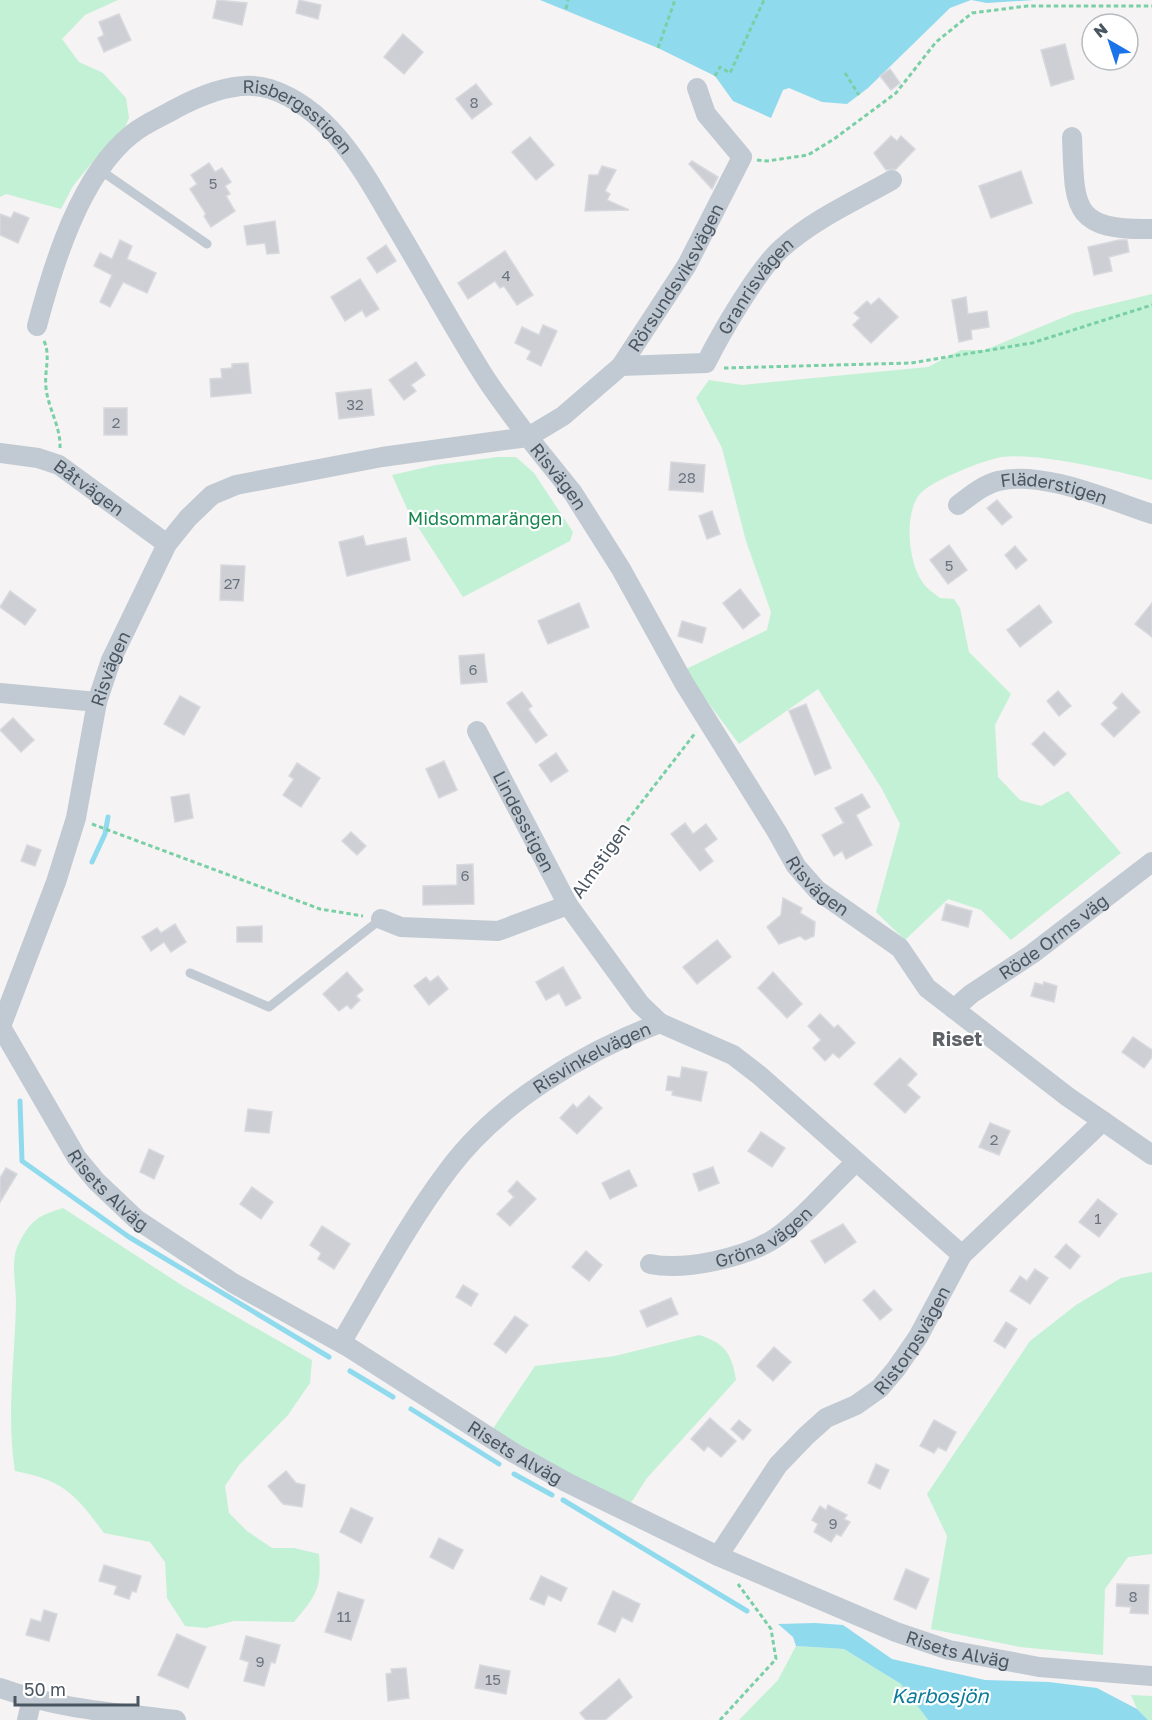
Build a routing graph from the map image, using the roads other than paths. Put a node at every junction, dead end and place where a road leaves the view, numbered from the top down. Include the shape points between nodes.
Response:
1 (696, 88) dead end
2 (1072, 137) dead end
3 (100, 170) junction
4 (892, 180) dead end
5 (1152, 229) edge
6 (207, 244) dead end
7 (37, 326) road end
8 (621, 366) junction
9 (528, 437) junction
10 (0, 453) edge
11 (958, 505) dead end
12 (1152, 514) edge
13 (167, 544) junction
14 (0, 693) edge
15 (97, 702) junction
16 (477, 732) dead end
17 (1152, 862) edge
18 (568, 905) junction
19 (381, 919) joint
20 (190, 973) dead end
21 (954, 1009) junction
22 (660, 1023) junction
23 (1, 1028) edge
24 (1102, 1121) junction
25 (1152, 1155) edge
26 (855, 1162) junction
27 (962, 1255) junction
28 (650, 1264) dead end
29 (341, 1343) junction
30 (718, 1556) junction
31 (1152, 1676) edge
32 (0, 1688) edge
33 (32, 1699) junction
34 (27, 1720) edge
35 (176, 1720) edge

1 - 8 street, Rörsundsviksvägen via 706,114 742,157 687,265
2 - 5 street via 1075,197 1084,213 1094,222 1129,230
3 - 6 lane
3 - 7 street, Risbergsstigen via 49,279
3 - 9 street, Risbergsstigen via 132,134 196,98 225,90 269,88 307,109 355,160 482,371
4 - 8 street, Granrisvägen via 809,226 780,250 706,363
8 - 9 street, Rörsundsviksvägen via 563,416
9 - 13 street, Risvägen via 382,457 237,485 212,495
9 - 21 street, Risvägen via 573,493 621,569 684,683 796,867 818,890 900,948 927,988
10 - 13 street, Båtvägen via 59,465
11 - 12 street, Fläderstigen via 978,489 998,481 1041,479
13 - 15 street, Risvägen via 111,660
14 - 15 street
15 - 23 street, Risvägen via 76,818
16 - 18 street, Lindesstigen
17 - 21 street, Röde Orms väg
18 - 19 street, Almstigen via 498,931 400,927
18 - 22 street, Lindesstigen via 640,1004
19 - 20 lane via 269,1007
21 - 24 street, Risvägen
22 - 26 street, Risvinkelvägen via 733,1055
22 - 29 street, Risvinkelvägen via 618,1039 578,1061 483,1131 450,1167 418,1213
23 - 29 street, Risets Alväg via 77,1158 117,1203 213,1271
24 - 25 street, Risvägen
24 - 27 street, Ristorpsvägen
26 - 27 street, Risvinkelvägen
26 - 28 street, Gröna vägen via 789,1226 759,1247 703,1263 674,1267
27 - 30 street, Ristorpsvägen via 896,1369 880,1388 826,1419 778,1466
29 - 30 street, Risets Alväg via 555,1476
30 - 31 street, Risets Alväg via 896,1632 949,1650 1039,1667
32 - 33 street
33 - 34 street
33 - 35 street via 102,1713

